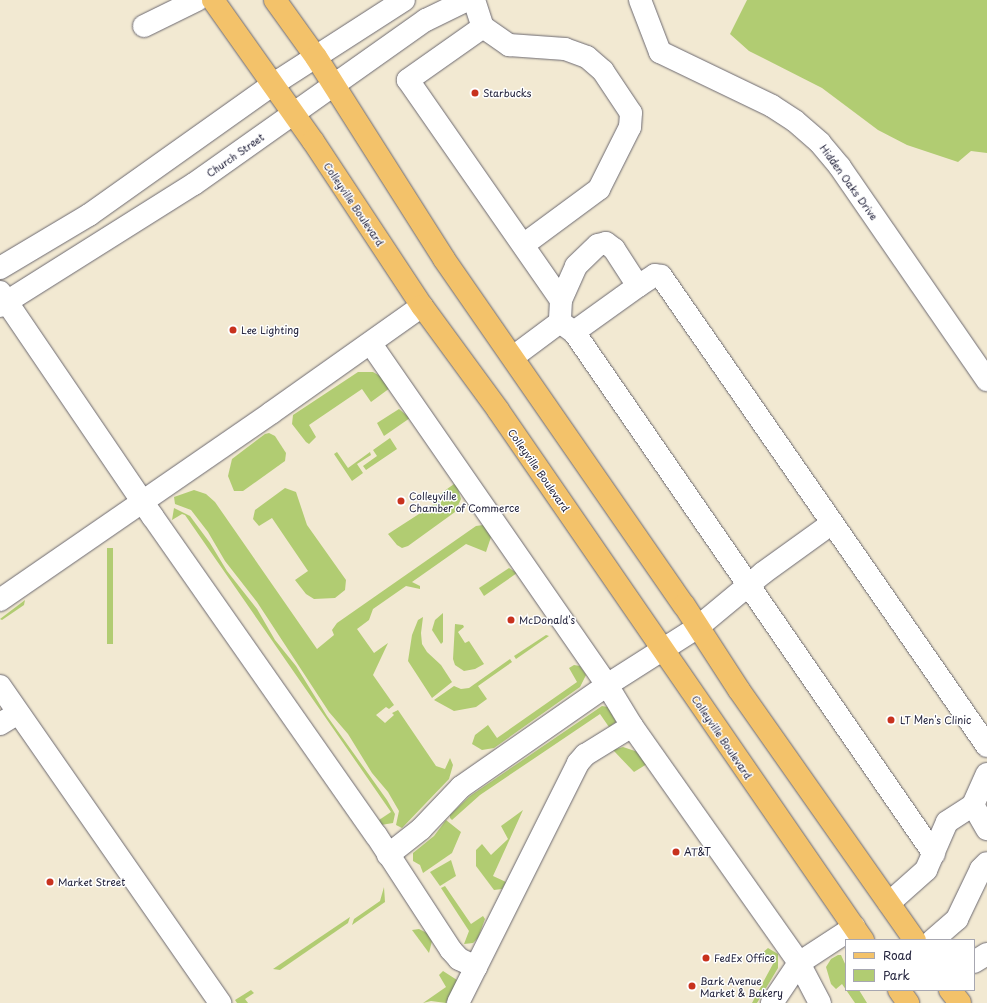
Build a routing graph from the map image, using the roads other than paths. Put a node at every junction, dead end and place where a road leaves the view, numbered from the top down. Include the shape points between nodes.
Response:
1 (197, 0) edge
2 (213, 0) edge
3 (275, 0) edge
4 (404, 0) edge
5 (467, 0) edge
6 (474, 0) edge
7 (640, 0) edge
8 (144, 26) dead end
9 (483, 27) junction
10 (316, 57) junction
11 (272, 85) junction
12 (334, 86) junction
13 (292, 115) junction
14 (523, 245) junction
15 (0, 268) edge
16 (638, 286) junction
17 (2, 300) edge
18 (561, 300) junction
19 (422, 306) junction
20 (567, 327) junction
21 (371, 344) junction
22 (513, 357) junction
23 (987, 380) edge
24 (143, 502) junction
25 (830, 524) junction
26 (751, 585) junction
27 (0, 600) edge
28 (698, 627) junction
29 (664, 650) junction
30 (607, 684) junction
31 (0, 686) edge
32 (18, 713) junction
33 (0, 724) edge
34 (632, 726) junction
35 (987, 746) edge
36 (987, 774) edge
37 (973, 805) junction
38 (987, 829) edge
39 (934, 854) junction
40 (388, 856) junction
41 (987, 862) edge
42 (889, 903) junction
43 (859, 933) edge
44 (847, 939) edge
45 (914, 939) edge
46 (934, 939) edge
47 (845, 940) edge
48 (987, 954) edge
49 (975, 961) edge
50 (799, 963) junction
51 (476, 967) junction
52 (900, 991) edge
53 (951, 991) edge
54 (220, 1003) edge
55 (458, 1003) edge
56 (772, 1003) edge
57 (820, 1003) edge
58 (908, 1003) edge
59 (960, 1003) edge

1 - 8 street
2 - 11 main road, Colleyville Boulevard
3 - 10 main road
4 - 10 street
5 - 12 street, Church Street via 426,20
6 - 9 street
7 - 23 street, Hidden Oaks Drive via 660,52 772,106 820,143 840,167
9 - 14 street via 408,80
9 - 14 street via 509,45 565,49 587,57 603,70 631,113 630,127 599,188
10 - 11 street
10 - 12 main road
11 - 13 main road, Colleyville Boulevard
11 - 15 street via 89,215
12 - 13 street, Church Street
12 - 22 main road via 444,259
13 - 17 street, Church Street via 194,184
13 - 19 main road, Colleyville Boulevard
14 - 18 street
16 - 18 street via 614,249 606,243 598,245 576,266
16 - 20 street
16 - 25 street via 654,275 661,276
17 - 24 street
18 - 20 street
19 - 21 street
19 - 29 main road, Colleyville Boulevard
20 - 22 street
20 - 26 street
21 - 24 street
21 - 30 street
22 - 28 main road
24 - 27 street
24 - 40 street
25 - 26 street via 763,573
25 - 35 street
26 - 28 street
26 - 39 street
28 - 29 street
28 - 42 main road
29 - 30 street
29 - 43 main road, Colleyville Boulevard via 720,735
30 - 34 street
30 - 40 street via 461,787 414,836
31 - 32 street
32 - 33 street
32 - 54 street
34 - 50 street
34 - 51 street via 585,755 578,763
36 - 37 street
37 - 38 street
37 - 39 street via 948,822
39 - 42 street via 916,882
40 - 51 street via 451,950 459,959
41 - 46 street via 981,869 957,919
42 - 45 main road
43 - 44 street
47 - 50 street
48 - 49 street
50 - 56 street
50 - 57 street
51 - 55 street
52 - 58 main road
53 - 59 main road

